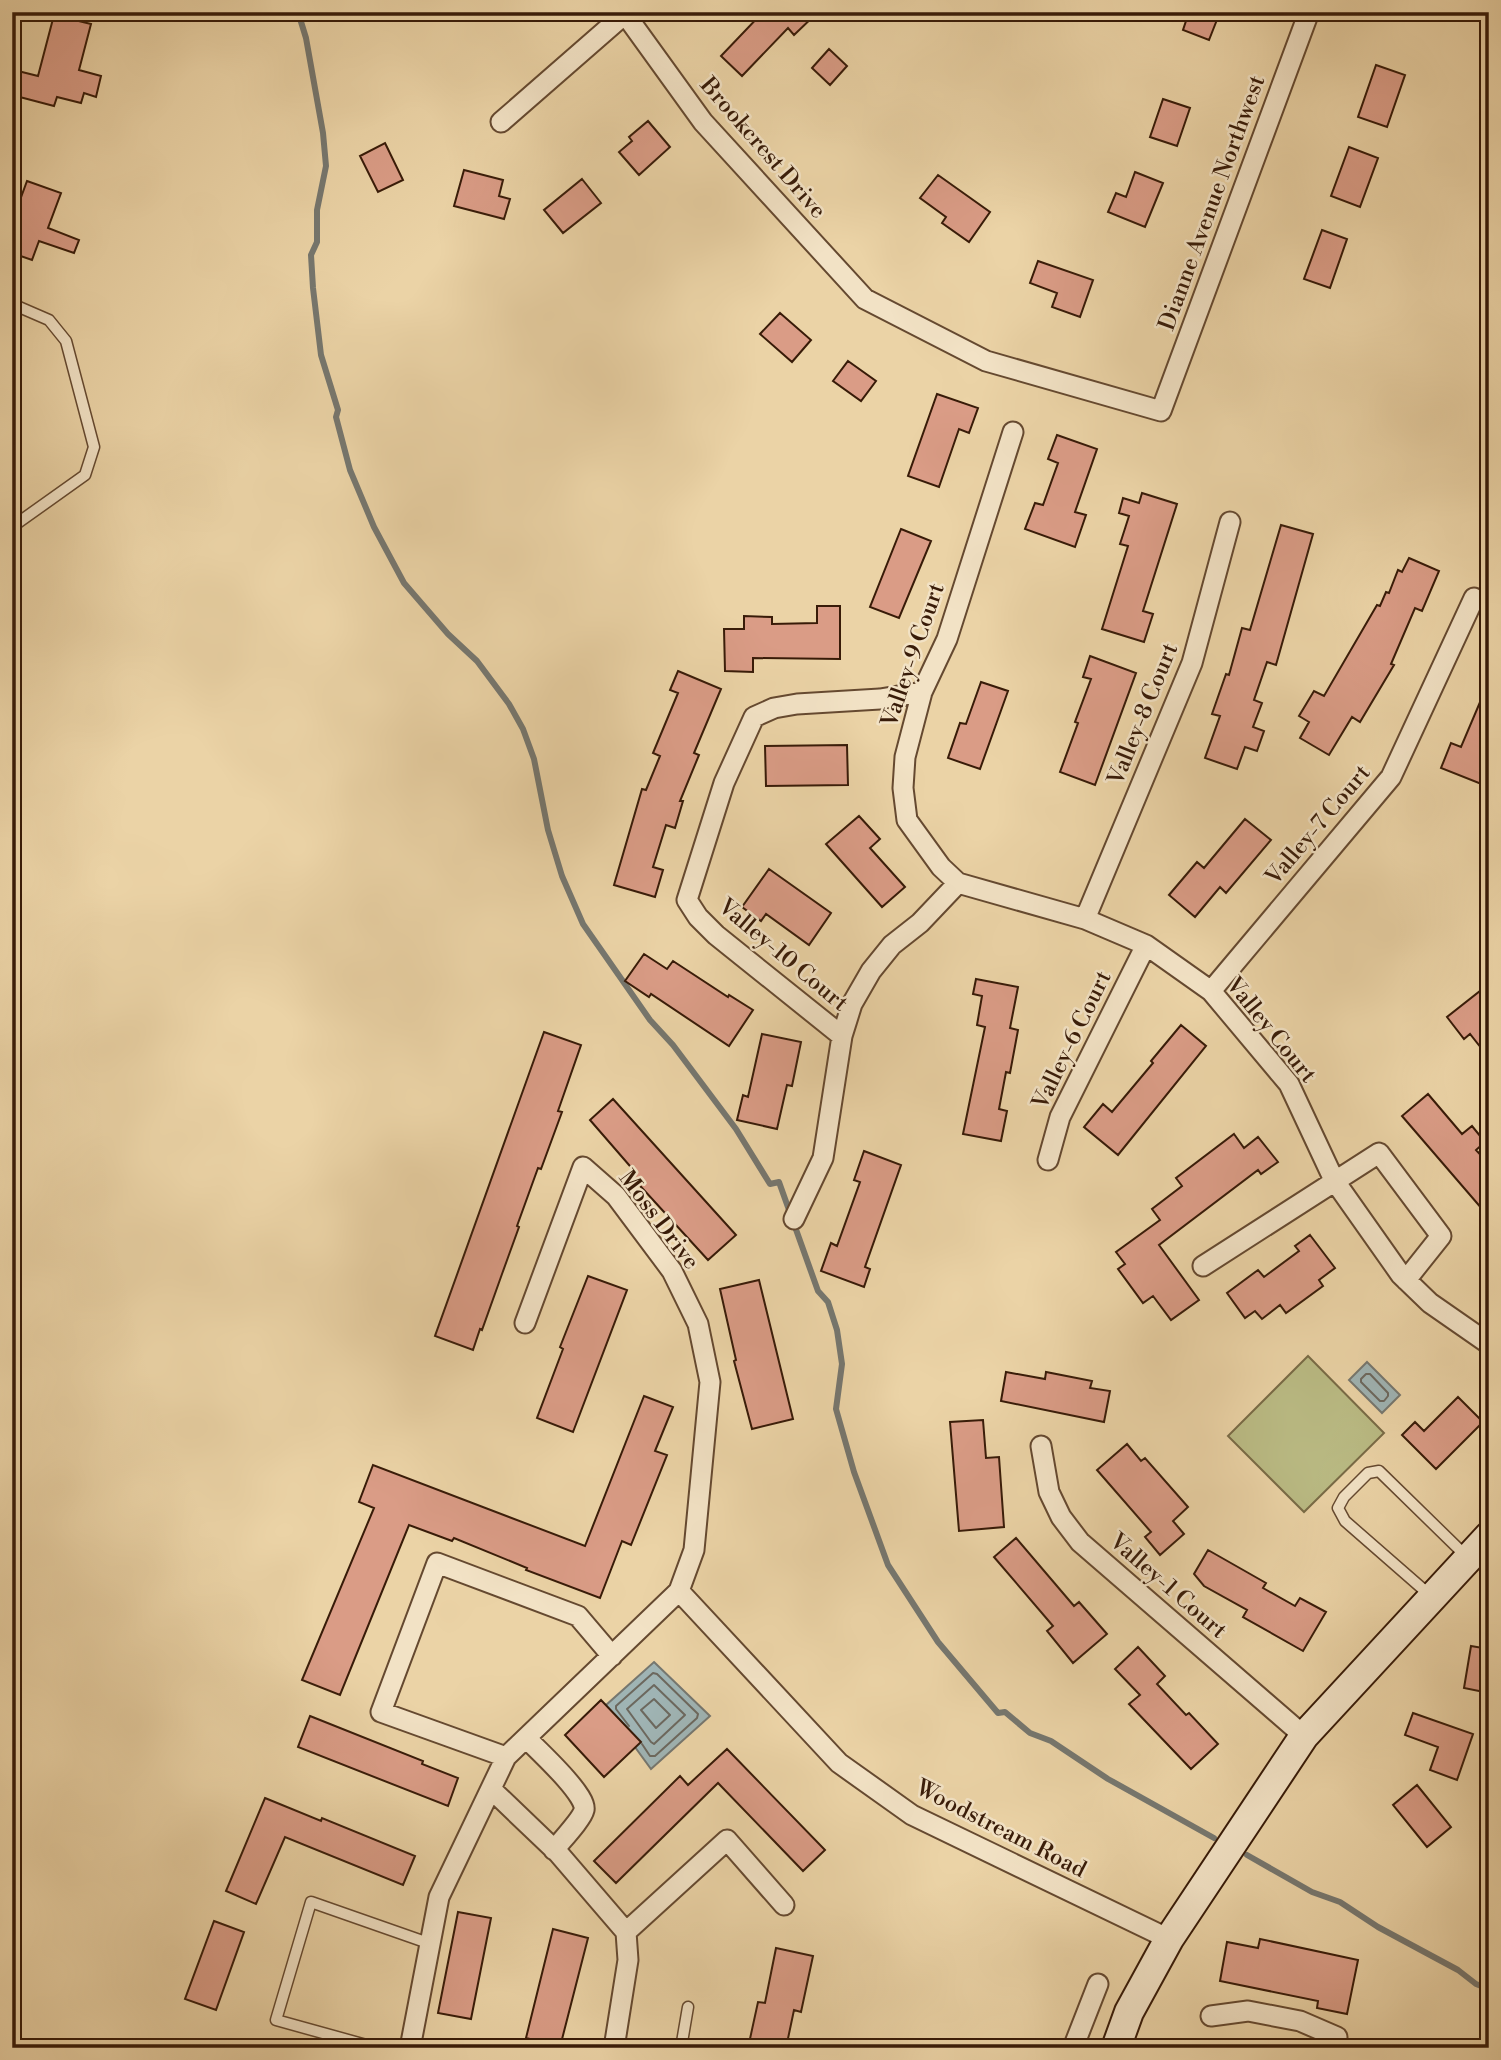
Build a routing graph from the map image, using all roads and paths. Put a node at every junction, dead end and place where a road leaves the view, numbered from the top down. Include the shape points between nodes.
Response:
1 (1309, 12) edge
2 (626, 13) edge
3 (501, 122) dead end
4 (12, 306) edge
5 (1161, 411) joint
6 (1013, 432) dead end
7 (1230, 522) dead end
8 (12, 527) edge
9 (1474, 598) dead end
10 (922, 692) junction
11 (958, 883) junction
12 (1085, 919) junction
13 (1146, 944) junction
14 (1211, 991) junction
15 (842, 1036) junction
16 (1048, 1160) dead end
17 (1334, 1180) junction
18 (794, 1219) dead end
19 (1203, 1266) dead end
20 (1406, 1280) junction
21 (525, 1323) dead end
22 (1489, 1344) edge
23 (1041, 1446) dead end
24 (1489, 1536) edge
25 (1468, 1559) junction
26 (679, 1591) junction
27 (1433, 1597) junction
28 (612, 1656) junction
29 (1304, 1736) junction
30 (526, 1738) junction
31 (506, 1757) junction
32 (491, 1789) junction
33 (554, 1850) junction
34 (784, 1905) dead end
35 (626, 1932) junction
36 (1169, 1939) junction
37 (431, 1944) junction
38 (1098, 1984) dead end
39 (688, 2007) dead end
40 (1211, 2015) dead end
41 (377, 2048) edge
42 (410, 2048) edge
43 (614, 2048) edge
44 (681, 2048) edge
45 (1073, 2048) edge
46 (1115, 2048) edge
47 (1334, 2048) edge

1 - 5 street, Dianne Avenue Northwest
2 - 3 street
2 - 5 street, Brookcrest Drive via 703,122 865,299 986,361
4 - 8 lane via 48,320 66,341 94,447 85,475
6 - 10 street, Valley-9 Court via 947,639
7 - 12 street, Valley-8 Court via 1192,663
9 - 14 street, Valley-7 Court via 1391,777
10 - 11 street, Valley-9 Court via 905,757 908,820
10 - 15 street, Valley-10 Court via 786,706 754,717 724,783 687,900 716,935
11 - 12 street, Valley Court
11 - 15 street, Valley-10 Court via 871,971 852,1004
12 - 13 street, Valley Court
13 - 14 street, Valley Court
13 - 16 street, Valley-6 Court via 1060,1117
14 - 17 street, Valley Court via 1289,1084
15 - 18 street, Valley-10 Court via 823,1158
17 - 19 street
17 - 20 street, Valley Court
17 - 20 street via 1379,1153 1441,1236
20 - 22 street, Valley Court via 1430,1303
21 - 26 street, Moss Drive via 583,1167 616,1196 672,1271 701,1336 710,1382 694,1550
23 - 29 street, Valley-1 Court via 1049,1492 1080,1542
24 - 25 street
25 - 27 street
25 - 27 lane via 1379,1471 1368,1473 1344,1497 1338,1508 1345,1521
26 - 28 street
26 - 36 street, Woodstream Road via 839,1763 912,1815
27 - 29 street
28 - 30 street
28 - 31 street via 578,1616 437,1563 381,1712
29 - 36 street
30 - 31 street
30 - 33 street via 585,1803 584,1812
31 - 32 street
32 - 33 street
32 - 37 street via 439,1897
33 - 35 street
34 - 35 street via 727,1840
35 - 43 street via 628,1960
36 - 46 street
37 - 41 lane via 311,1902 276,2020
37 - 42 street
38 - 45 street
39 - 44 lane
40 - 47 street via 1248,2011 1300,2021 1337,2038

